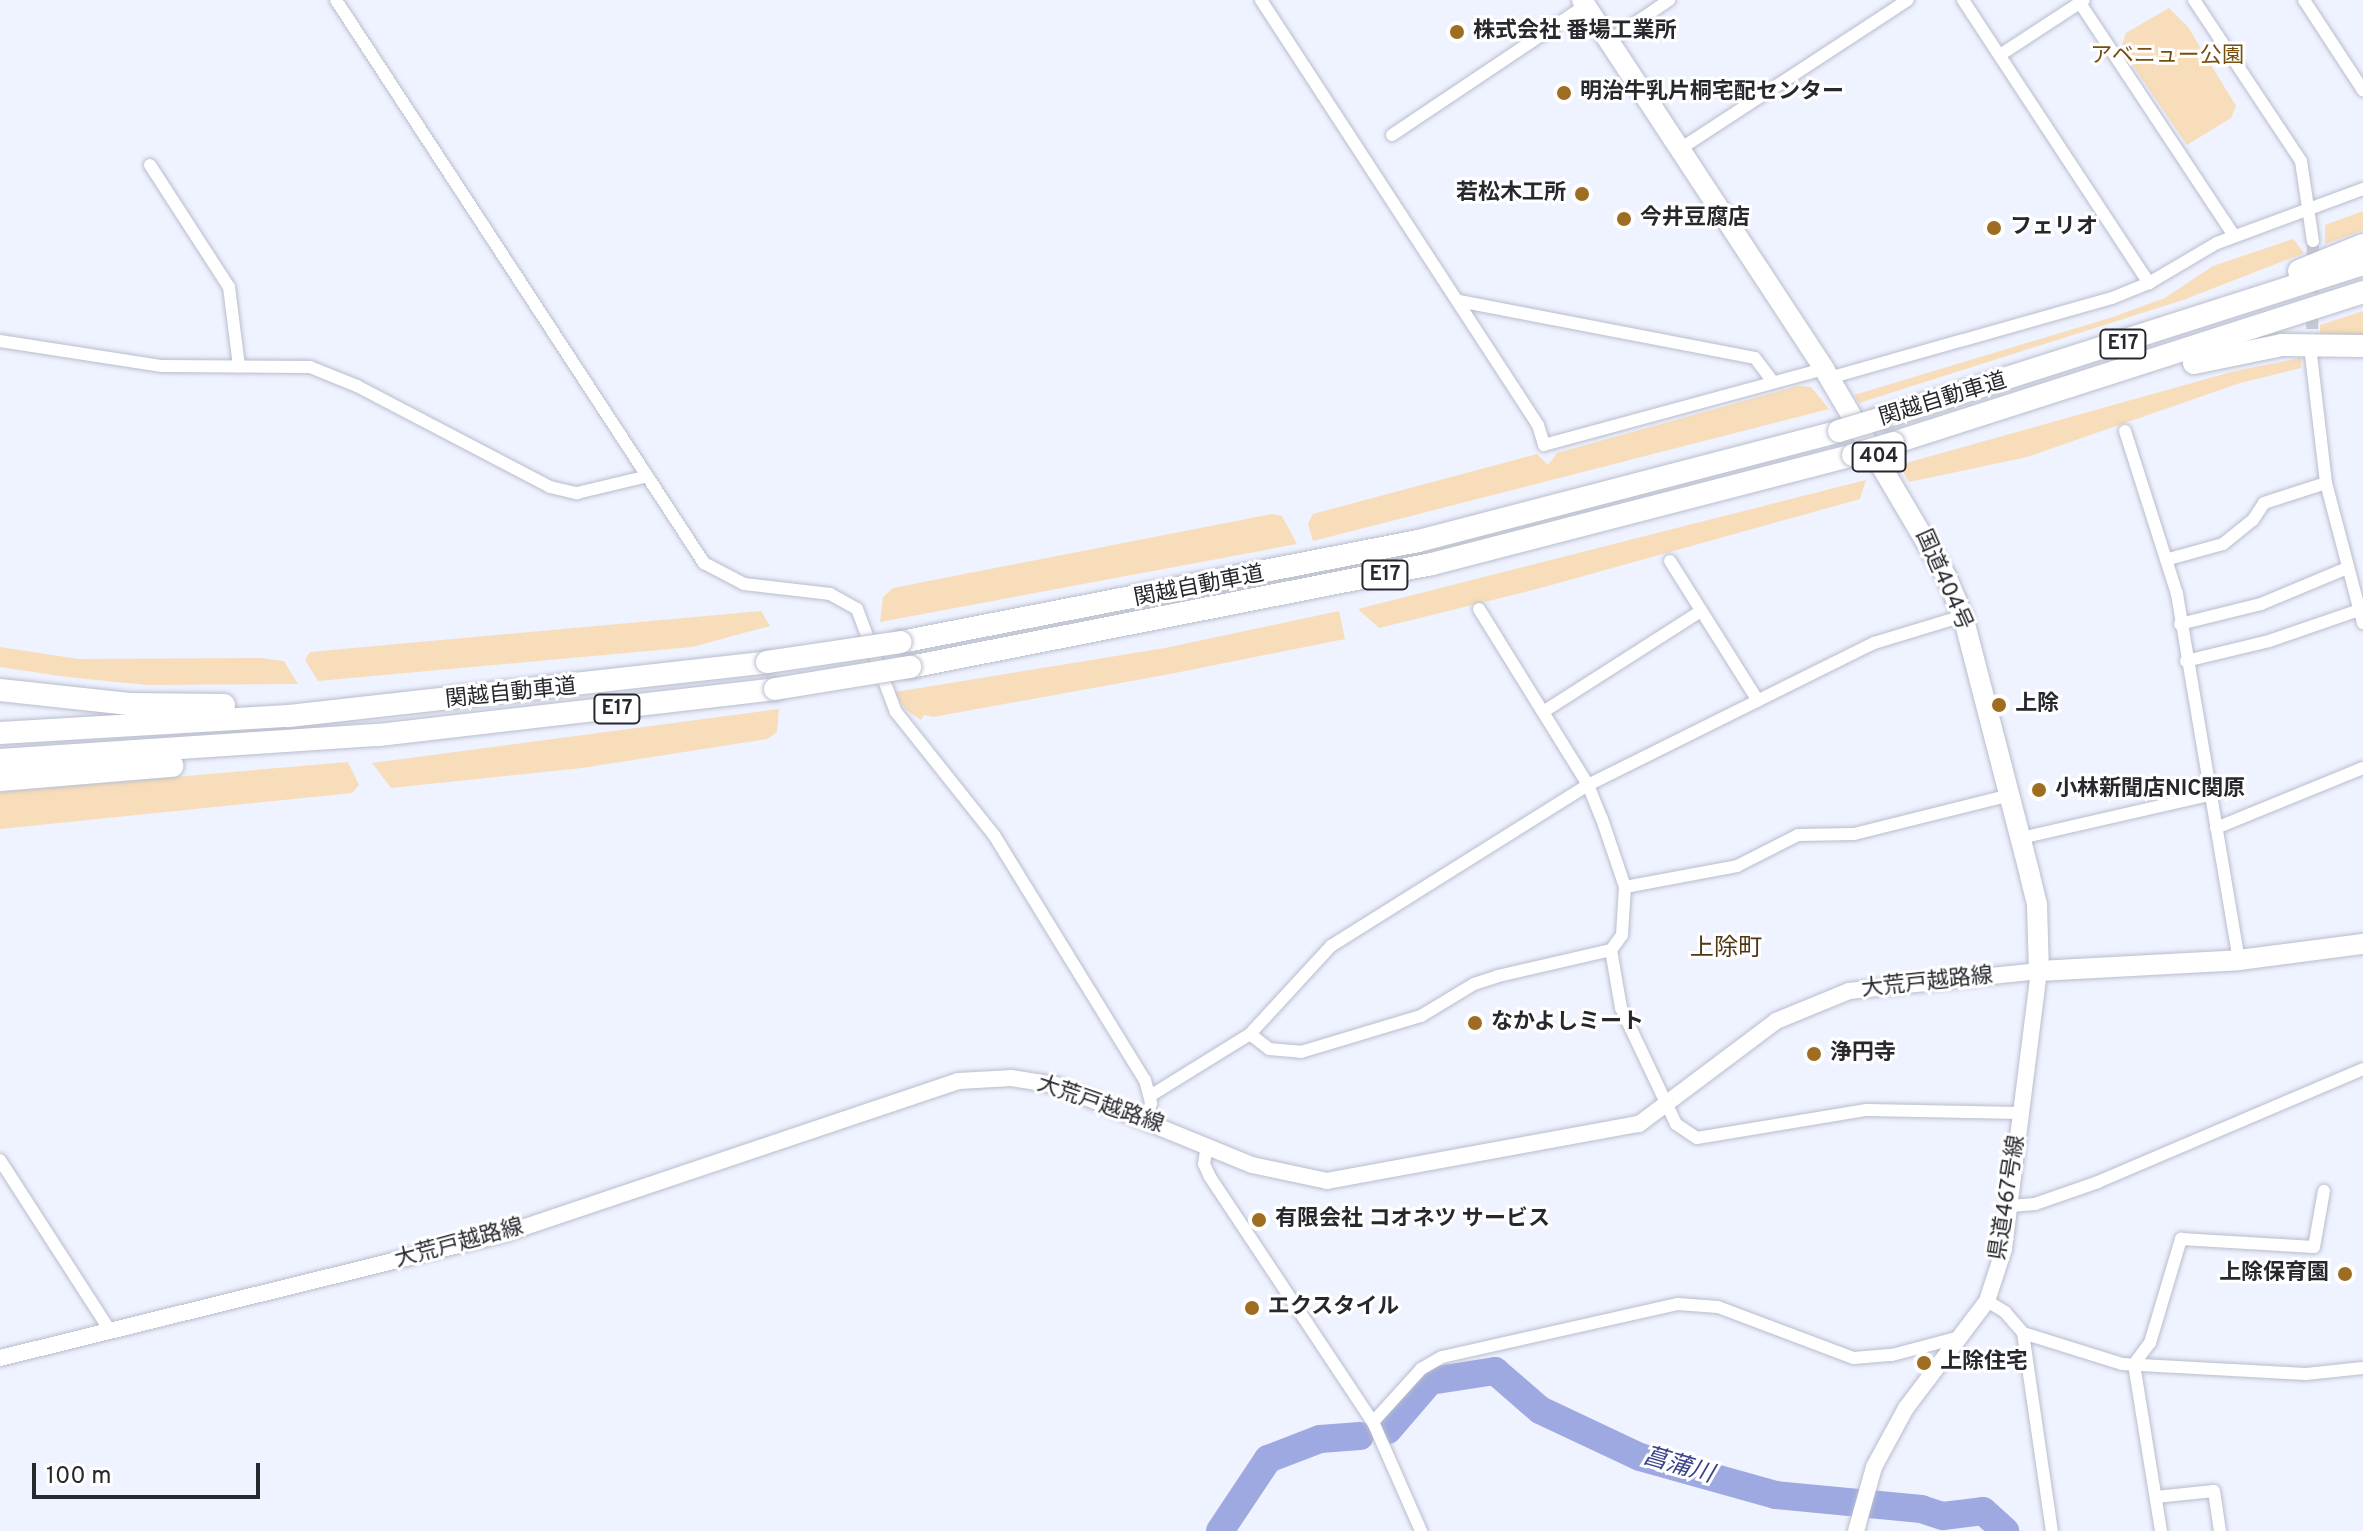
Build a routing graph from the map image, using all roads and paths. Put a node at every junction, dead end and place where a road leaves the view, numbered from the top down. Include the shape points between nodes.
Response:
1 (336, 0) edge
2 (1261, 0) edge
3 (1669, 0) edge
4 (1908, 0) edge
5 (1963, 0) edge
6 (2194, 0) edge
7 (2304, 0) edge
8 (2082, 2) edge
9 (1584, 3) edge
10 (1609, 41) junction
11 (2000, 55) junction
12 (2363, 90) edge
13 (1392, 135) dead end
14 (1680, 149) junction
15 (150, 165) dead end
16 (2363, 189) edge
17 (2312, 209) junction
18 (2234, 236) junction
19 (2313, 241) tunnel mouth
20 (2363, 245) edge
21 (2363, 264) edge
22 (2149, 283) junction
23 (2363, 292) edge
24 (1459, 301) junction
25 (0, 341) edge
26 (2363, 346) edge
27 (2311, 355) tunnel mouth
28 (239, 366) junction
29 (1827, 373) junction
30 (1773, 382) junction
31 (1987, 387) junction
32 (2125, 431) dead end
33 (1893, 443) junction
34 (644, 477) junction
35 (2326, 483) junction
36 (2169, 559) junction
37 (1670, 561) dead end
38 (2347, 568) junction
39 (1479, 609) dead end
40 (1701, 611) junction
41 (1963, 616) junction
42 (2361, 616) edge
43 (2180, 624) junction
44 (2186, 661) junction
45 (0, 690) edge
46 (1758, 701) junction
47 (289, 710) junction
48 (1543, 712) junction
49 (0, 733) edge
50 (310, 747) junction
51 (0, 760) edge
52 (2363, 768) edge
53 (0, 780) edge
54 (1588, 785) junction
55 (2011, 795) junction
56 (2208, 795) junction
57 (2216, 828) junction
58 (2021, 838) junction
59 (1625, 887) junction
60 (2363, 944) edge
61 (1611, 950) junction
62 (2239, 960) junction
63 (2039, 971) junction
64 (1250, 1034) junction
65 (2363, 1069) edge
66 (1150, 1096) junction
67 (1667, 1108) junction
68 (2020, 1113) junction
69 (1146, 1119) junction
70 (1207, 1145) junction
71 (0, 1160) edge
72 (2324, 1191) dead end
73 (2011, 1206) junction
74 (1987, 1301) junction
75 (111, 1332) junction
76 (2023, 1333) junction
77 (1960, 1337) junction
78 (0, 1358) edge
79 (2134, 1364) junction
80 (2363, 1368) edge
81 (1373, 1422) junction
82 (2156, 1497) junction
83 (1857, 1525) edge
84 (1421, 1531) edge
85 (2052, 1531) edge
86 (2161, 1531) edge
87 (2220, 1531) edge

1 - 34 street
2 - 24 street
3 - 10 street
4 - 14 street
5 - 11 street
6 - 17 street via 2301,161
7 - 12 street
8 - 11 street
8 - 18 street
9 - 10 highway, 国道404号 / 404
9 - 13 street
10 - 14 highway, 国道404号 / 404
11 - 22 street
14 - 29 highway, 国道404号 / 404
15 - 28 street via 229,287
16 - 17 street
17 - 18 street
17 - 19 street
18 - 22 street
20 - 31 highway
21 - 31 highway, 関越自動車道 / E17
22 - 29 street via 2073,310
23 - 33 highway, 関越自動車道 / E17
24 - 30 street via 1755,358
24 - 30 street via 1538,425 1544,445
25 - 28 street via 106,361
26 - 33 highway via 2307,343 2228,354
27 - 35 street
28 - 34 street via 310,367 332,375 550,487 577,493
29 - 30 street
29 - 41 highway, 国道404号 / 404 via 1931,546
31 - 47 highway, 関越自動車道 / E17, bridge via 1418,541 901,642 577,687
32 - 36 street
33 - 50 highway, 関越自動車道 / E17, bridge via 1432,564 1221,610 775,689
34 - 66 street via 704,563 725,576 771,590 830,594 857,609 896,712 994,835
35 - 36 street via 2264,503 2253,520 2223,544
35 - 38 street
36 - 43 street
37 - 40 street
38 - 42 street
38 - 43 street via 2261,604
39 - 48 street
40 - 46 street
40 - 48 street
41 - 46 street via 1874,643
41 - 55 highway, 国道404号 / 404
42 - 44 street
43 - 44 street
44 - 56 street
45 - 47 highway via 129,704
46 - 54 street
47 - 49 highway, 関越自動車道 / E17
48 - 54 street
50 - 51 highway, 関越自動車道 / E17
50 - 53 highway
52 - 57 street
54 - 59 street
54 - 64 street via 1331,946
55 - 58 highway, 国道404号 / 404
55 - 59 street via 1854,834 1798,835 1737,866
56 - 57 street
56 - 58 street
57 - 62 street
58 - 63 highway, 国道404号 / 404 via 2037,905
59 - 61 street via 1622,935
60 - 62 highway
61 - 64 street via 1486,980 1421,1016 1301,1052 1269,1049
61 - 67 street via 1621,1008
62 - 63 highway
63 - 67 main road, 大荒戸越路線 via 1895,982 1819,1001 1765,1029
63 - 68 main road, 県道467号線
64 - 66 street
65 - 73 street via 2098,1182 2035,1204
66 - 69 street
67 - 68 street via 1676,1124 1697,1138 1867,1110
67 - 70 main road, 大荒戸越路線 via 1608,1134 1327,1181 1291,1177
68 - 73 main road, 県道467号線
69 - 70 main road, 大荒戸越路線
69 - 75 main road, 大荒戸越路線 via 1033,1080 958,1081 507,1233
70 - 81 street via 1204,1164 1210,1177
71 - 75 street
72 - 79 street via 2314,1247 2181,1239 2150,1343
73 - 74 main road, 県道467号線
74 - 76 street
74 - 77 main road, 県道467号線
75 - 78 main road, 大荒戸越路線
76 - 79 street
76 - 85 street
77 - 81 street via 1892,1355 1854,1358 1718,1307 1678,1304 1442,1357 1421,1369
77 - 83 main road, 県道467号線 via 1906,1408 1866,1491
79 - 80 street via 2306,1374
79 - 82 street
81 - 84 street
82 - 86 street
82 - 87 street via 2214,1491

